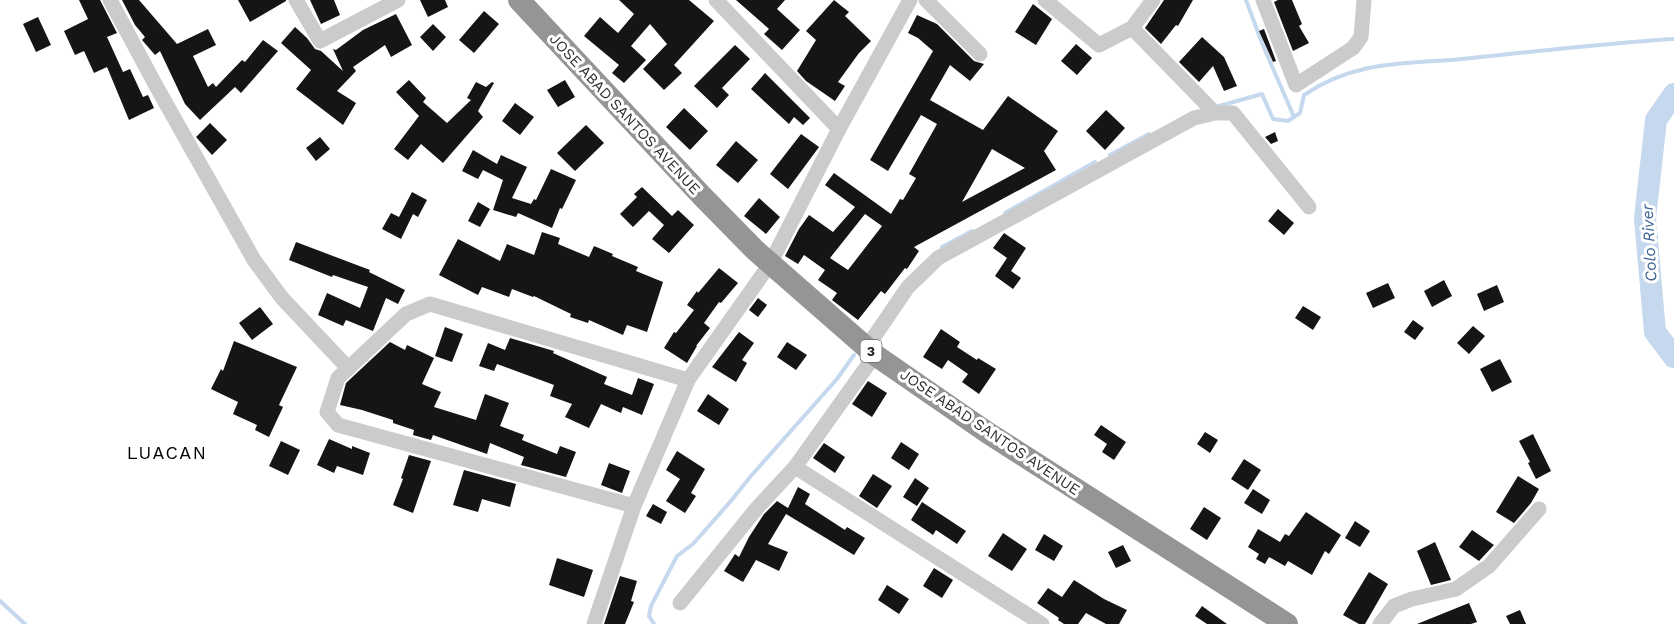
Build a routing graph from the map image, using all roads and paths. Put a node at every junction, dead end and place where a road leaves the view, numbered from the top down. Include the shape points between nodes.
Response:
1 (110, 0) edge
2 (296, 0) edge
3 (398, 0) edge
4 (519, 0) edge
5 (716, 0) edge
6 (926, 0) edge
7 (1045, 0) edge
8 (1153, 0) edge
9 (1263, 0) edge
10 (1364, 0) edge
11 (905, 3) edge
12 (1132, 28) junction
13 (980, 54) dead end
14 (1215, 112) junction
15 (840, 129) junction
16 (1309, 207) dead end
17 (770, 264) junction
18 (871, 351) junction
19 (348, 368) junction
20 (688, 380) junction
21 (795, 467) junction
22 (633, 506) junction
23 (1539, 509) dead end
24 (680, 603) dead end
25 (594, 624) edge
26 (1042, 624) edge
27 (1287, 624) edge
28 (1380, 624) edge

1 - 19 street via 254,260 282,298
2 - 3 street via 320,41
4 - 17 highway, JOSE ABAD SANTOS AVENUE / 3
5 - 15 street
6 - 13 street
7 - 12 street via 1099,45
8 - 12 street
9 - 10 street via 1296,85 1353,48 1361,38
11 - 15 street
12 - 14 street
14 - 16 street via 1233,113
14 - 18 street via 1194,118 938,258 908,287
15 - 17 street
17 - 18 highway, JOSE ABAD SANTOS AVENUE / 3
17 - 20 street
18 - 21 street
18 - 27 highway, JOSE ABAD SANTOS AVENUE / 3 via 988,433
19 - 20 street via 406,314 430,304
19 - 22 street via 338,378 327,412 338,425
20 - 22 street
21 - 24 street
21 - 26 street
22 - 25 street
23 - 28 street via 1489,567 1456,589 1394,606

